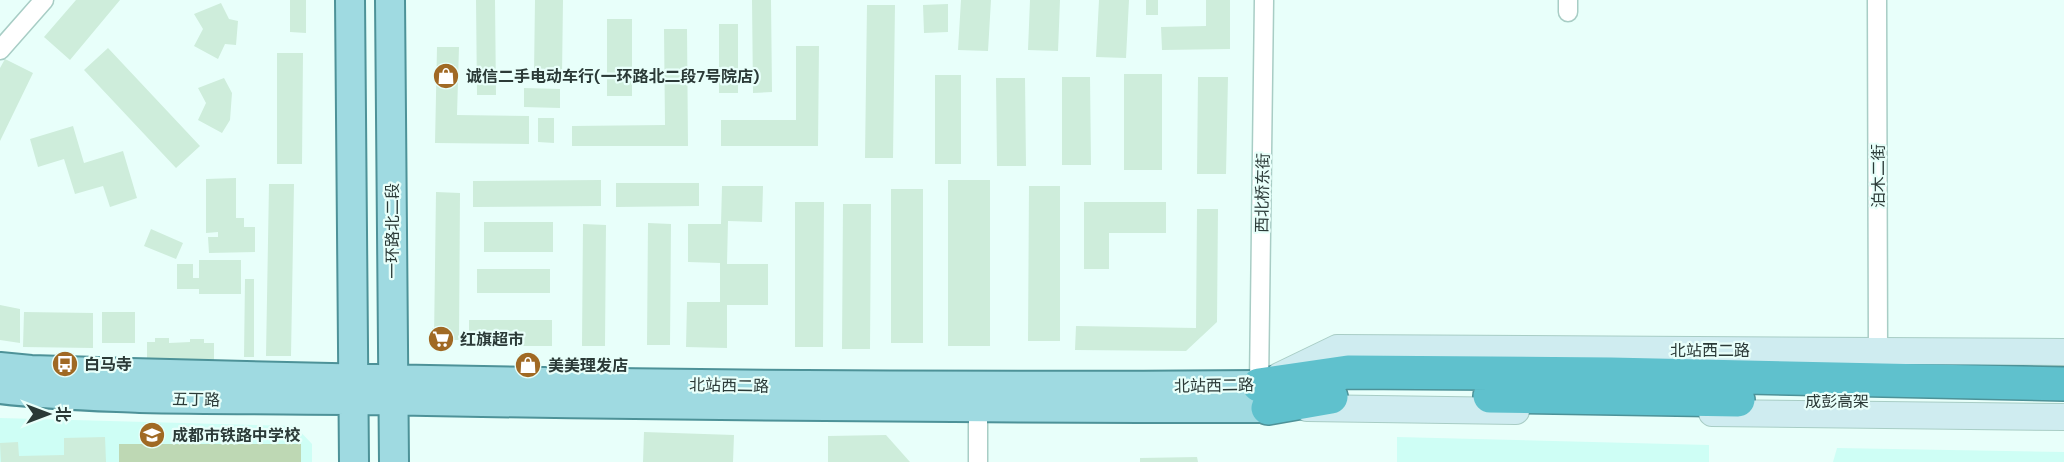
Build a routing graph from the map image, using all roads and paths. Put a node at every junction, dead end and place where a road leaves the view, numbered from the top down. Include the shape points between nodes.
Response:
1 (44, 0) edge
2 (351, 0) edge
3 (390, 0) edge
4 (1264, 0) edge
5 (1877, 0) edge
6 (4, 39) edge
7 (1878, 351) junction
8 (2064, 352) edge
9 (0, 367) edge
10 (2064, 384) edge
11 (1610, 386) junction
12 (0, 389) edge
13 (354, 390) junction
14 (393, 390) junction
15 (1263, 396) junction
16 (978, 398) junction
17 (2064, 403) edge
18 (2064, 417) edge
19 (354, 462) edge
20 (394, 462) edge
21 (978, 462) edge

1 - 6 street
2 - 13 main road
3 - 14 main road, 一环路北二段
4 - 15 street, 西北桥东街
5 - 7 street, 泊木二街
7 - 8 street, 北站西二路
7 - 15 street, 北站西二路 via 1337,348
9 - 13 main road, 五丁路
10 - 11 highway, 成彭高架
11 - 15 highway
11 - 17 highway, 成彭高架
12 - 13 main road, 五丁路 via 54,395 195,399
13 - 14 main road, 五丁路
13 - 19 main road
14 - 16 main road, 北站西二路
14 - 20 main road, 一环路北二段
15 - 16 main road, 北站西二路
15 - 18 street, 北站西二路
16 - 21 street

